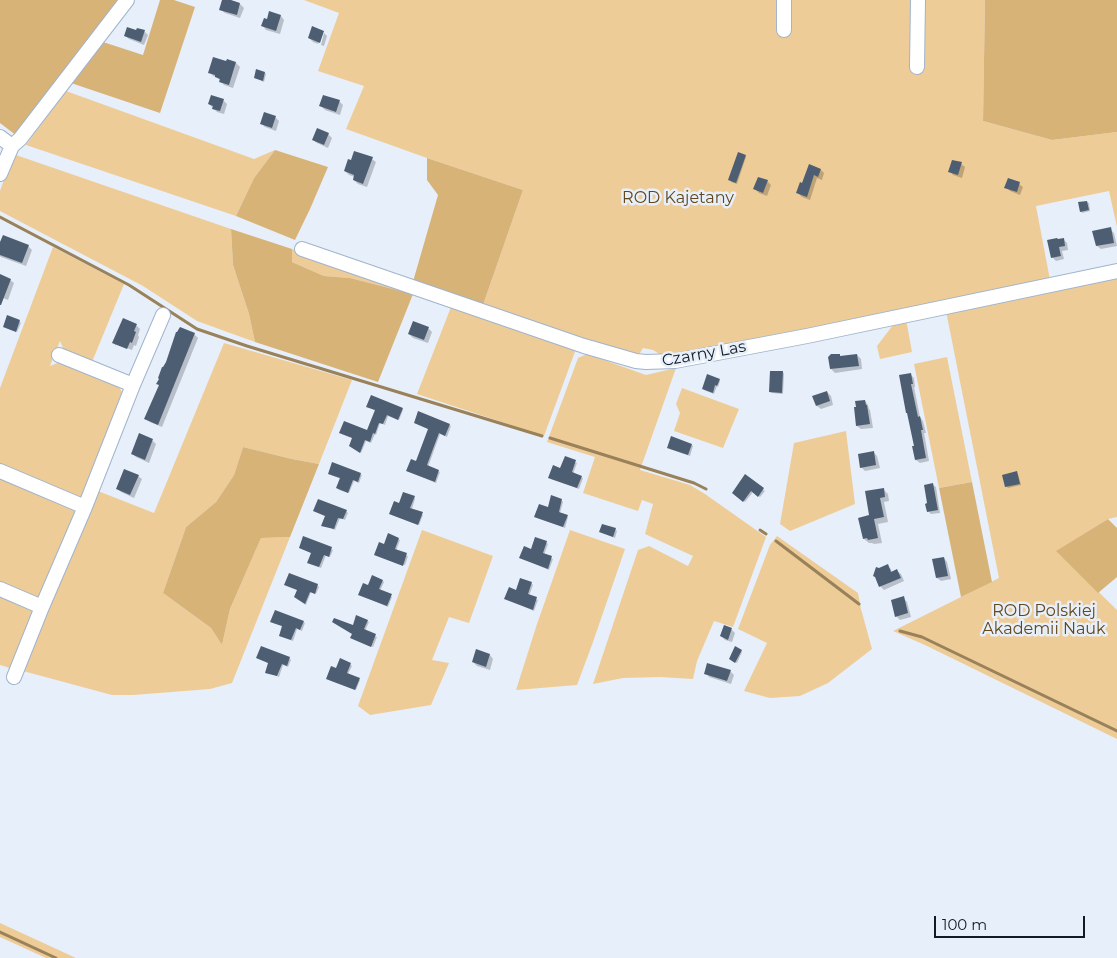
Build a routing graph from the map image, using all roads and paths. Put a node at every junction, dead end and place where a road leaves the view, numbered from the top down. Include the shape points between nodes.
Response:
1 (127, 0) edge
2 (784, 0) edge
3 (918, 0) edge
4 (784, 30) dead end
5 (917, 67) dead end
6 (0, 137) edge
7 (12, 146) junction
8 (0, 174) edge
9 (302, 249) dead end
10 (1117, 271) edge
11 (163, 315) dead end
12 (59, 355) dead end
13 (133, 386) junction
14 (0, 471) edge
15 (85, 507) junction
16 (0, 589) edge
17 (42, 607) junction
18 (14, 677) dead end

1 - 7 street
2 - 4 street
3 - 5 street
6 - 7 street
7 - 8 street
9 - 10 street, Czarny Las via 584,346 646,362 676,361 807,336
11 - 13 street
12 - 13 street
13 - 15 street
14 - 15 street
15 - 17 street
16 - 17 street
17 - 18 street

